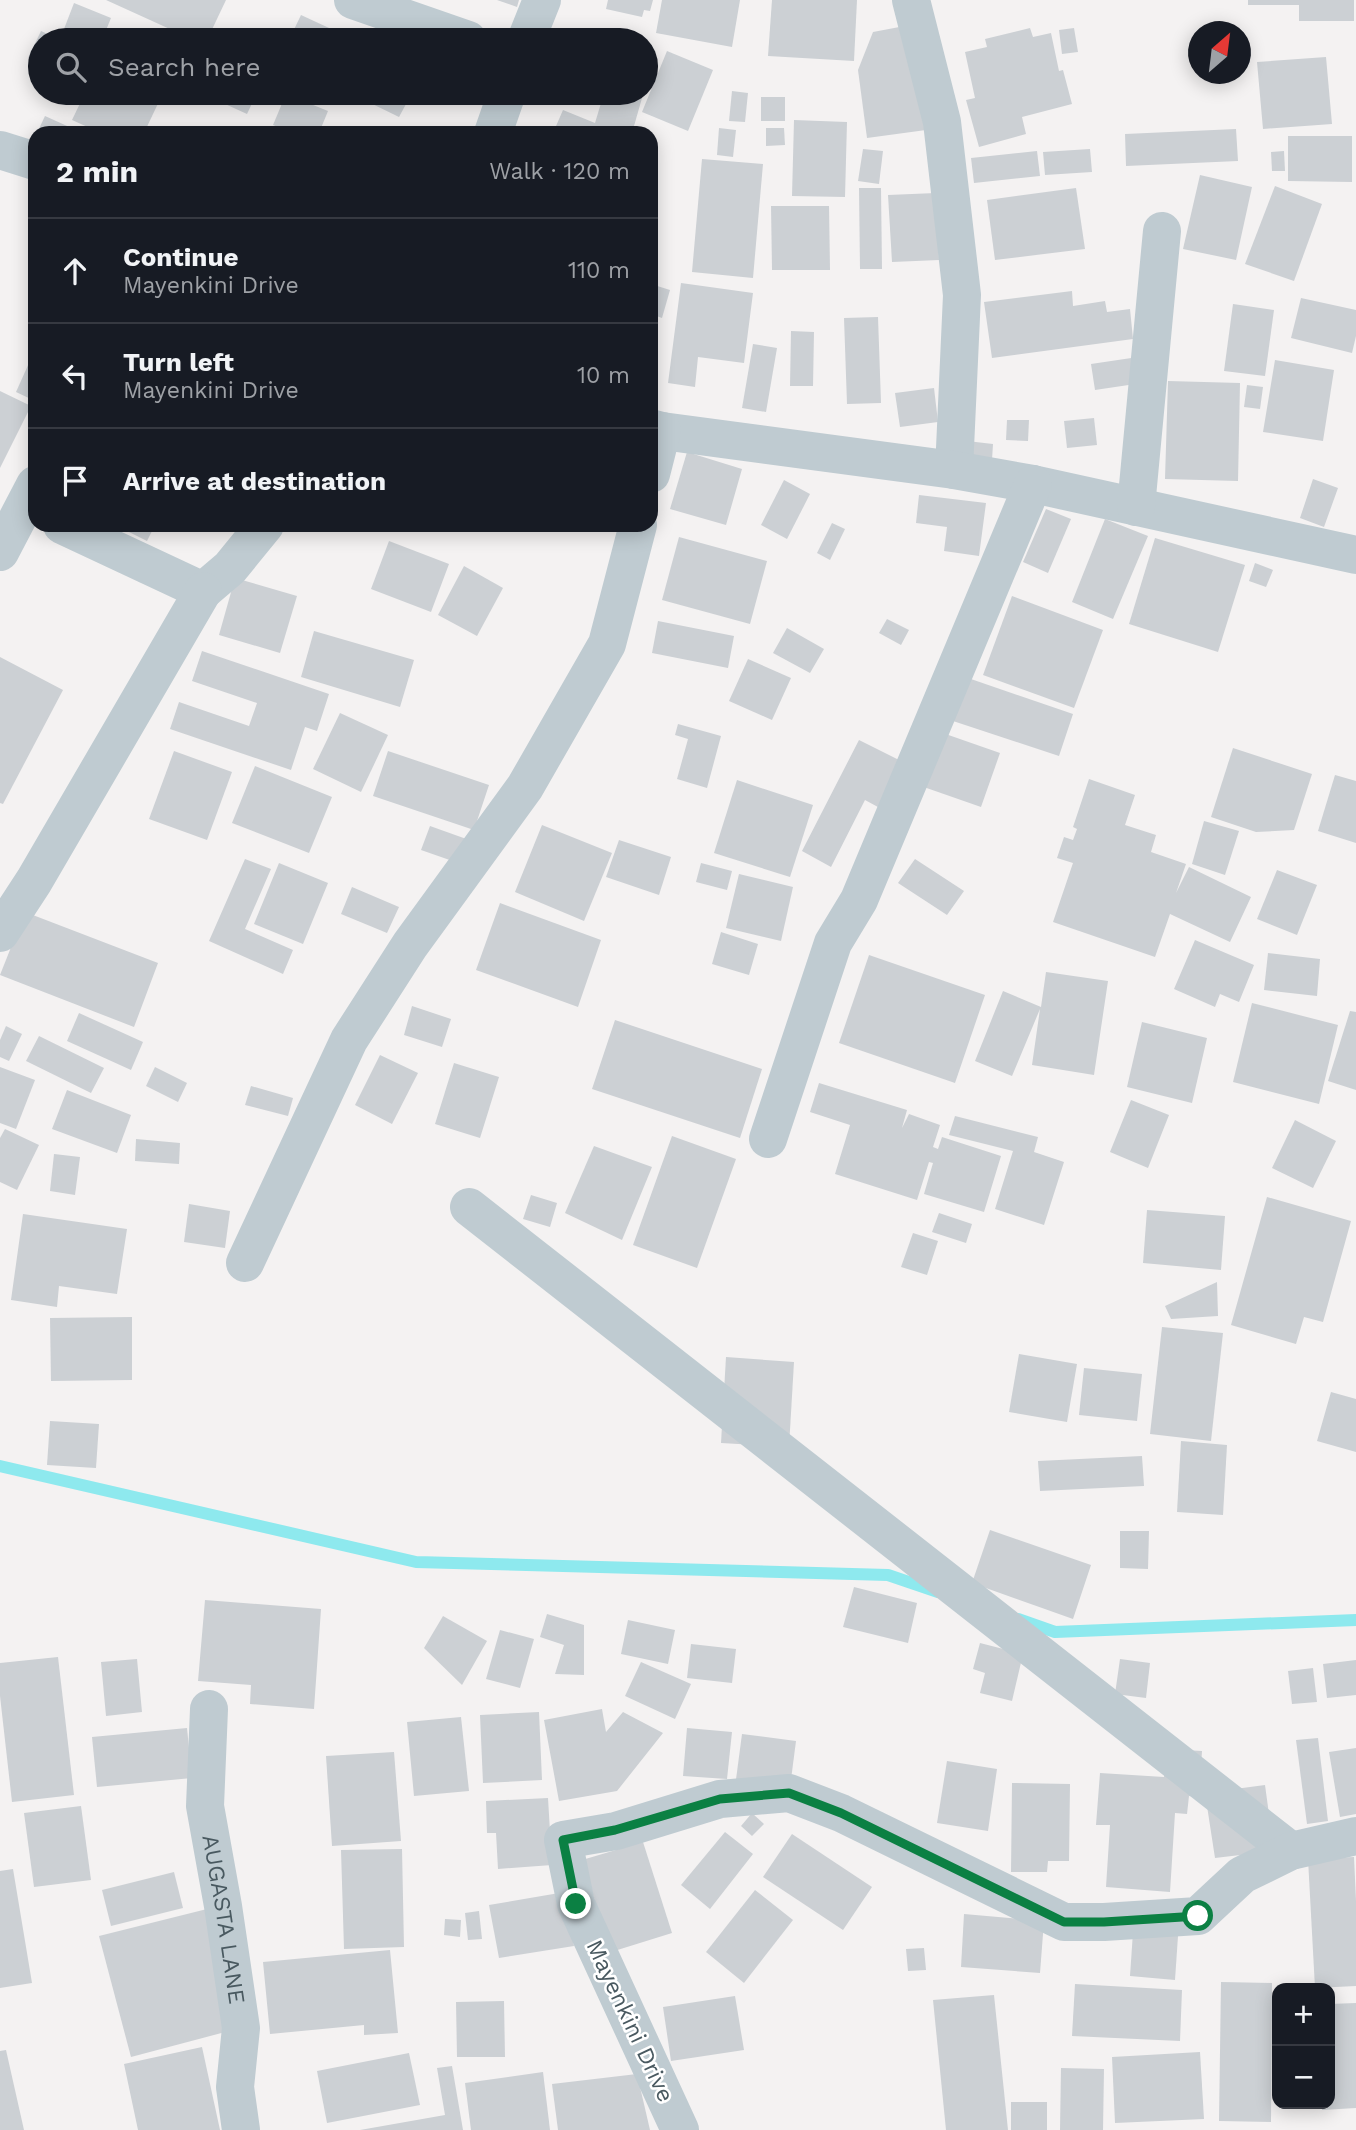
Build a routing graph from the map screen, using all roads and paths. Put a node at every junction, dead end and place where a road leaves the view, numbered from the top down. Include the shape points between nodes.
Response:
1 (353, 0) edge
2 (542, 0) edge
3 (911, 0) edge
4 (434, 28) edge
5 (531, 28) edge
6 (503, 105) edge
7 (495, 126) edge
8 (0, 150) edge
9 (28, 159) edge
10 (1162, 231) dead end
11 (658, 429) edge
12 (954, 470) junction
13 (1033, 484) junction
14 (28, 506) edge
15 (1136, 507) junction
16 (77, 532) edge
17 (259, 532) edge
18 (636, 532) edge
19 (0, 552) edge
20 (1356, 555) edge
21 (203, 591) junction
22 (0, 933) edge
23 (768, 1139) dead end
24 (470, 1207) dead end
25 (245, 1263) dead end
26 (209, 1709) dead end
27 (1356, 1836) edge
28 (1291, 1851) junction
29 (241, 2130) edge
30 (680, 2130) edge

1 - 4 street
2 - 5 street
3 - 12 street via 942,122 962,295
6 - 7 street
8 - 9 street
10 - 15 street
11 - 12 street
12 - 13 street
13 - 15 street
13 - 23 street via 859,901 833,943
14 - 19 street
15 - 20 street
16 - 21 street
17 - 21 street via 230,568
18 - 25 street via 607,644 525,787 410,945 349,1040
21 - 22 street
24 - 28 street
26 - 29 street, AUGASTA LANE via 205,1806 241,2028 235,2087
27 - 28 street, Mayenkini Drive
28 - 30 street, Mayenkini Drive via 1242,1875 1198,1916 1064,1922 841,1813 789,1793 720,1799 563,1840 576,1904

